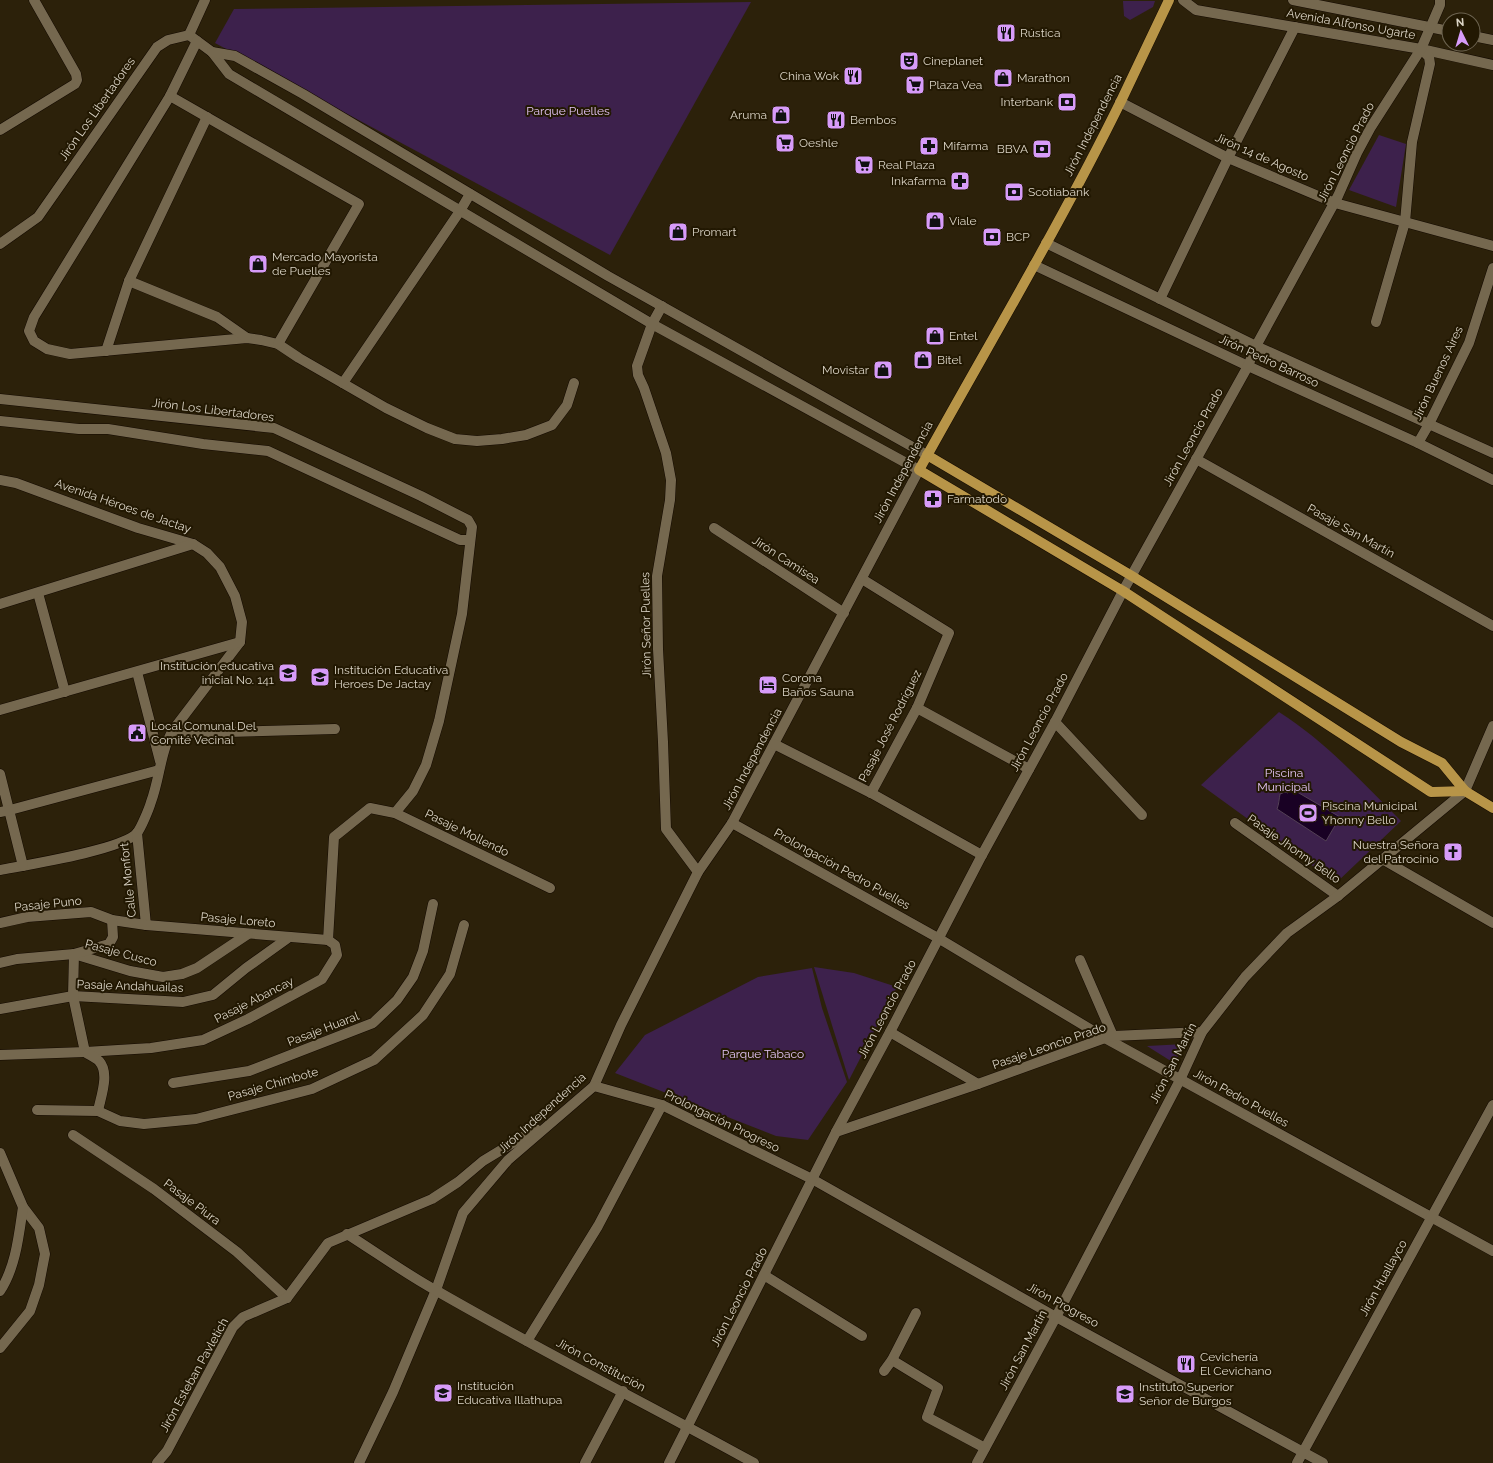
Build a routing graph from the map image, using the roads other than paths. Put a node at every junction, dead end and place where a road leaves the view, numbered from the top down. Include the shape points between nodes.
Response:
1 (34, 0) edge
2 (205, 0) edge
3 (1168, 0) edge
4 (1183, 0) edge
5 (1293, 0) edge
6 (1440, 0) edge
7 (1295, 27) junction
8 (1430, 28) junction
9 (1441, 30) edge
10 (193, 38) junction
11 (1481, 38) edge
12 (1493, 40) edge
13 (1421, 49) junction
14 (212, 52) junction
15 (1493, 65) edge
16 (170, 96) junction
17 (1120, 102) junction
18 (206, 117) junction
19 (0, 130) edge
20 (1228, 158) junction
21 (470, 194) junction
22 (1335, 203) junction
23 (460, 211) junction
24 (1405, 222) junction
25 (1046, 243) junction
26 (0, 244) edge
27 (1493, 246) edge
28 (1034, 265) junction
29 (1493, 268) edge
30 (129, 281) junction
31 (1160, 299) junction
32 (662, 306) junction
33 (1376, 322) dead end
34 (652, 324) junction
35 (247, 338) junction
36 (278, 344) junction
37 (1256, 346) junction
38 (106, 351) junction
39 (1248, 366) junction
40 (343, 383) junction
41 (574, 383) dead end
42 (0, 399) edge
43 (0, 421) edge
44 (1429, 424) junction
45 (1418, 443) junction
46 (1493, 453) edge
47 (927, 454) junction
48 (1196, 459) junction
49 (919, 470) junction
50 (0, 480) edge
51 (1493, 480) edge
52 (714, 528) dead end
53 (470, 540) junction
54 (193, 544) junction
55 (1132, 576) junction
56 (862, 579) junction
57 (1123, 592) junction
58 (38, 593) junction
59 (0, 604) edge
60 (844, 613) junction
61 (1493, 626) edge
62 (240, 642) junction
63 (138, 672) junction
64 (65, 692) junction
65 (917, 708) junction
66 (0, 710) edge
67 (1055, 722) junction
68 (1493, 726) edge
69 (335, 729) dead end
70 (173, 730) junction
71 (774, 744) junction
72 (160, 766) junction
73 (1029, 769) junction
74 (0, 774) edge
75 (1465, 790) junction
76 (871, 792) junction
77 (1493, 808) edge
78 (5, 811) edge
79 (396, 813) junction
80 (1142, 814) dead end
81 (732, 823) junction
82 (1235, 823) dead end
83 (137, 833) junction
84 (982, 855) junction
85 (1382, 859) junction
86 (23, 866) junction
87 (0, 870) edge
88 (698, 872) junction
89 (550, 888) dead end
90 (1338, 896) junction
91 (433, 904) dead end
92 (112, 920) junction
93 (0, 923) edge
94 (1493, 923) edge
95 (146, 925) junction
96 (464, 925) dead end
97 (248, 934) junction
98 (288, 938) junction
99 (938, 938) junction
100 (328, 940) junction
101 (74, 954) junction
102 (1080, 960) dead end
103 (0, 963) edge
104 (73, 996) junction
105 (0, 1009) edge
106 (890, 1032) junction
107 (1202, 1032) junction
108 (1109, 1037) junction
109 (85, 1052) junction
110 (0, 1055) edge
111 (1180, 1080) junction
112 (173, 1083) dead end
113 (978, 1084) junction
114 (594, 1086) junction
115 (662, 1105) junction
116 (1493, 1105) edge
117 (37, 1110) dead end
118 (98, 1111) junction
119 (558, 1116) junction
120 (836, 1132) junction
121 (73, 1136) dead end
122 (0, 1152) edge
123 (812, 1179) junction
124 (23, 1207) junction
125 (1431, 1218) junction
126 (347, 1234) junction
127 (1493, 1252) edge
128 (764, 1275) junction
129 (436, 1290) junction
130 (0, 1291) edge
131 (287, 1298) junction
132 (916, 1313) dead end
133 (1056, 1317) junction
134 (862, 1336) dead end
135 (527, 1341) junction
136 (0, 1348) edge
137 (892, 1360) junction
138 (884, 1371) dead end
139 (622, 1391) junction
140 (688, 1427) junction
141 (985, 1448) junction
142 (1303, 1452) junction
143 (156, 1463) edge
144 (359, 1463) edge
145 (585, 1463) edge
146 (669, 1463) edge
147 (754, 1463) edge
148 (977, 1463) edge
149 (1297, 1463) edge
150 (1323, 1463) edge

1 - 19 street via 77,80 75,84
2 - 10 street
3 - 17 main road, Jirón Independencia
4 - 7 street, Avenida Alfonso Ugarte via 1196,10
5 - 8 street, Avenida Alfonso Ugarte
6 - 8 street, Jirón Leoncio Prado
7 - 13 street, Avenida Alfonso Ugarte
7 - 20 street
8 - 9 street, Avenida Alfonso Ugarte
8 - 13 street, Jirón Leoncio Prado
10 - 14 street
10 - 16 street
10 - 26 street, Jirón Los Libertadores via 168,40 157,47 38,217
11 - 12 street
13 - 15 street, Avenida Alfonso Ugarte
13 - 22 street, Jirón Leoncio Prado via 1371,127
13 - 24 street via 1429,58 1430,64 1412,142
14 - 21 street via 235,56
14 - 23 street via 229,74
16 - 18 street
16 - 38 street via 34,317 29,331 34,341 47,349 70,354
17 - 20 street, Jirón 14 de Agosto
17 - 25 main road, Jirón Independencia
18 - 30 street
18 - 36 street via 359,204
20 - 22 street, Jirón 14 de Agosto
20 - 31 street
21 - 23 street
21 - 32 street
22 - 24 street, Jirón 14 de Agosto
22 - 37 street, Jirón Leoncio Prado
23 - 34 street
23 - 40 street
24 - 27 street, Jirón 14 de Agosto
24 - 33 street
25 - 28 main road, Jirón Independencia
25 - 31 street
28 - 39 street, Jirón Pedro Barroso
28 - 47 main road, Jirón Independencia
29 - 44 street, Jirón Buenos Aires via 1468,343
30 - 35 street via 217,317
30 - 38 street
31 - 37 street
32 - 34 street, Jirón Señor Puelles
32 - 47 street
34 - 49 street
34 - 88 street, Jirón Señor Puelles via 637,366 666,454 671,480 657,576 666,829
35 - 36 street
35 - 38 street
36 - 40 street
37 - 39 street, Jirón Leoncio Prado
37 - 44 street
39 - 45 street, Jirón Pedro Barroso
39 - 48 street, Jirón Leoncio Prado
40 - 41 street via 427,428 455,439 477,441 526,435 552,425 567,405
42 - 53 street, Jirón Los Libertadores via 274,428 468,520 472,527
43 - 53 street via 79,429 108,429 268,451 460,540
44 - 45 street, Jirón Buenos Aires
44 - 46 street
45 - 51 street, Jirón Pedro Barroso
47 - 49 main road, Jirón Independencia
47 - 55 main road
48 - 55 street, Jirón Leoncio Prado
48 - 61 street, Pasaje San Martín
49 - 56 street, Jirón Independencia
49 - 57 main road
50 - 54 street, Avenida Héroes de Jactay via 138,528
52 - 60 street, Jirón Camisea
53 - 79 street via 462,614 439,722 426,764 413,791
54 - 58 street
54 - 62 street, Avenida Héroes de Jactay via 207,553 220,567 235,596 242,622
55 - 57 street, Jirón Leoncio Prado
55 - 75 main road via 1401,742 1442,763
56 - 60 street, Jirón Independencia
56 - 65 street, Pasaje José Rodríguez via 950,633
57 - 67 street, Jirón Leoncio Prado
57 - 75 main road via 1431,792
58 - 59 street
58 - 64 street
60 - 71 street, Jirón Independencia
62 - 63 street
62 - 70 street
63 - 64 street
63 - 72 street
64 - 66 street
65 - 73 street
65 - 76 street, Pasaje José Rodríguez
67 - 73 street, Jirón Leoncio Prado
67 - 80 street
68 - 75 street, Jirón San Martín
69 - 70 street via 190,733
70 - 72 street via 166,743
71 - 76 street
71 - 81 street, Jirón Independencia
72 - 78 street
72 - 83 street via 151,803
73 - 84 street, Jirón Leoncio Prado
74 - 78 street
75 - 77 main road
75 - 85 street, Jirón San Martín
76 - 84 street
78 - 86 street
79 - 89 street, Pasaje Mollendo
79 - 100 street, Pasaje Mollendo via 370,808 334,837
81 - 88 street, Jirón Independencia
81 - 99 street, Prolongación Pedro Puelles
82 - 90 street, Pasaje Jhonny Bello
83 - 86 street via 114,845
83 - 95 street, Calle Monfort
84 - 99 street, Jirón Leoncio Prado
85 - 90 street, Jirón San Martín
85 - 94 street
86 - 87 street
88 - 114 street, Jirón Independencia via 621,1025
90 - 107 street, Jirón San Martín via 1287,933 1245,977
91 - 112 street, Pasaje Huaral via 413,977 397,1000 373,1023 249,1071
92 - 93 street, Pasaje Puno via 91,912 27,917
92 - 95 street, Pasaje Puno
92 - 101 street via 113,937 109,944
95 - 97 street, Pasaje Loreto
96 - 118 street, Pasaje Chimbote via 450,974 423,1015 374,1060 312,1089 196,1120 144,1124 120,1121
97 - 98 street, Pasaje Loreto
97 - 101 street, Pasaje Cusco via 197,968 163,977 130,971
98 - 100 street, Pasaje Loreto
98 - 104 street, Pasaje Andahuailas via 213,995 183,1002
99 - 106 street, Jirón Leoncio Prado
99 - 108 street, Jirón Pedro Puelles
100 - 109 street, Pasaje Abancay via 335,945 337,955 322,978 248,1019 203,1040 151,1048
101 - 103 street, Pasaje Cusco
101 - 104 street
102 - 108 street
104 - 105 street, Pasaje Andahuailas
104 - 109 street
106 - 113 street
106 - 120 street, Jirón Leoncio Prado
107 - 108 street, Pasaje Leoncio Prado
107 - 111 street, Jirón San Martín
108 - 111 street, Jirón Pedro Puelles
108 - 113 street, Pasaje Leoncio Prado
109 - 110 street, Pasaje Abancay
109 - 118 street via 98,1059 104,1067
111 - 125 street, Jirón Pedro Puelles
111 - 133 street, Jirón San Martín
113 - 120 street, Pasaje Leoncio Prado
114 - 115 street, Prolongación Progreso
114 - 119 street, Jirón Independencia
115 - 123 street, Prolongación Progreso
115 - 135 street via 598,1226
116 - 125 street, Jirón Huallayco
117 - 118 street, Pasaje Chimbote
119 - 126 street, Jirón Esteban Pavletich via 483,1161 432,1199
119 - 129 street, Jirón Independencia via 508,1160 463,1213
120 - 123 street, Jirón Leoncio Prado
121 - 131 street, Pasaje Piura via 154,1189 236,1252
122 - 124 street
123 - 128 street, Jirón Leoncio Prado
123 - 133 street, Jirón Progreso
124 - 130 street via 14,1258
124 - 136 street via 39,1228 45,1254 39,1285 30,1311
125 - 127 street, Jirón Pedro Puelles
125 - 142 street, Jirón Huallayco
126 - 129 street, Jirón Constitución
126 - 131 street, Jirón Esteban Pavletich via 328,1243
128 - 134 street
128 - 140 street, Jirón Leoncio Prado
129 - 135 street, Jirón Constitución
129 - 144 street, Jirón Independencia via 393,1392
131 - 143 street, Jirón Esteban Pavletich via 243,1317 233,1327 167,1451
132 - 137 street
133 - 141 street, Jirón San Martín
133 - 142 street, Jirón Progreso
135 - 139 street, Jirón Constitución
137 - 138 street
137 - 141 street via 938,1388 927,1417
139 - 140 street, Jirón Constitución
139 - 145 street
140 - 146 street, Jirón Leoncio Prado
140 - 147 street, Jirón Constitución
141 - 148 street, Jirón San Martín
142 - 149 street, Jirón Huallayco
142 - 150 street, Jirón Progreso

